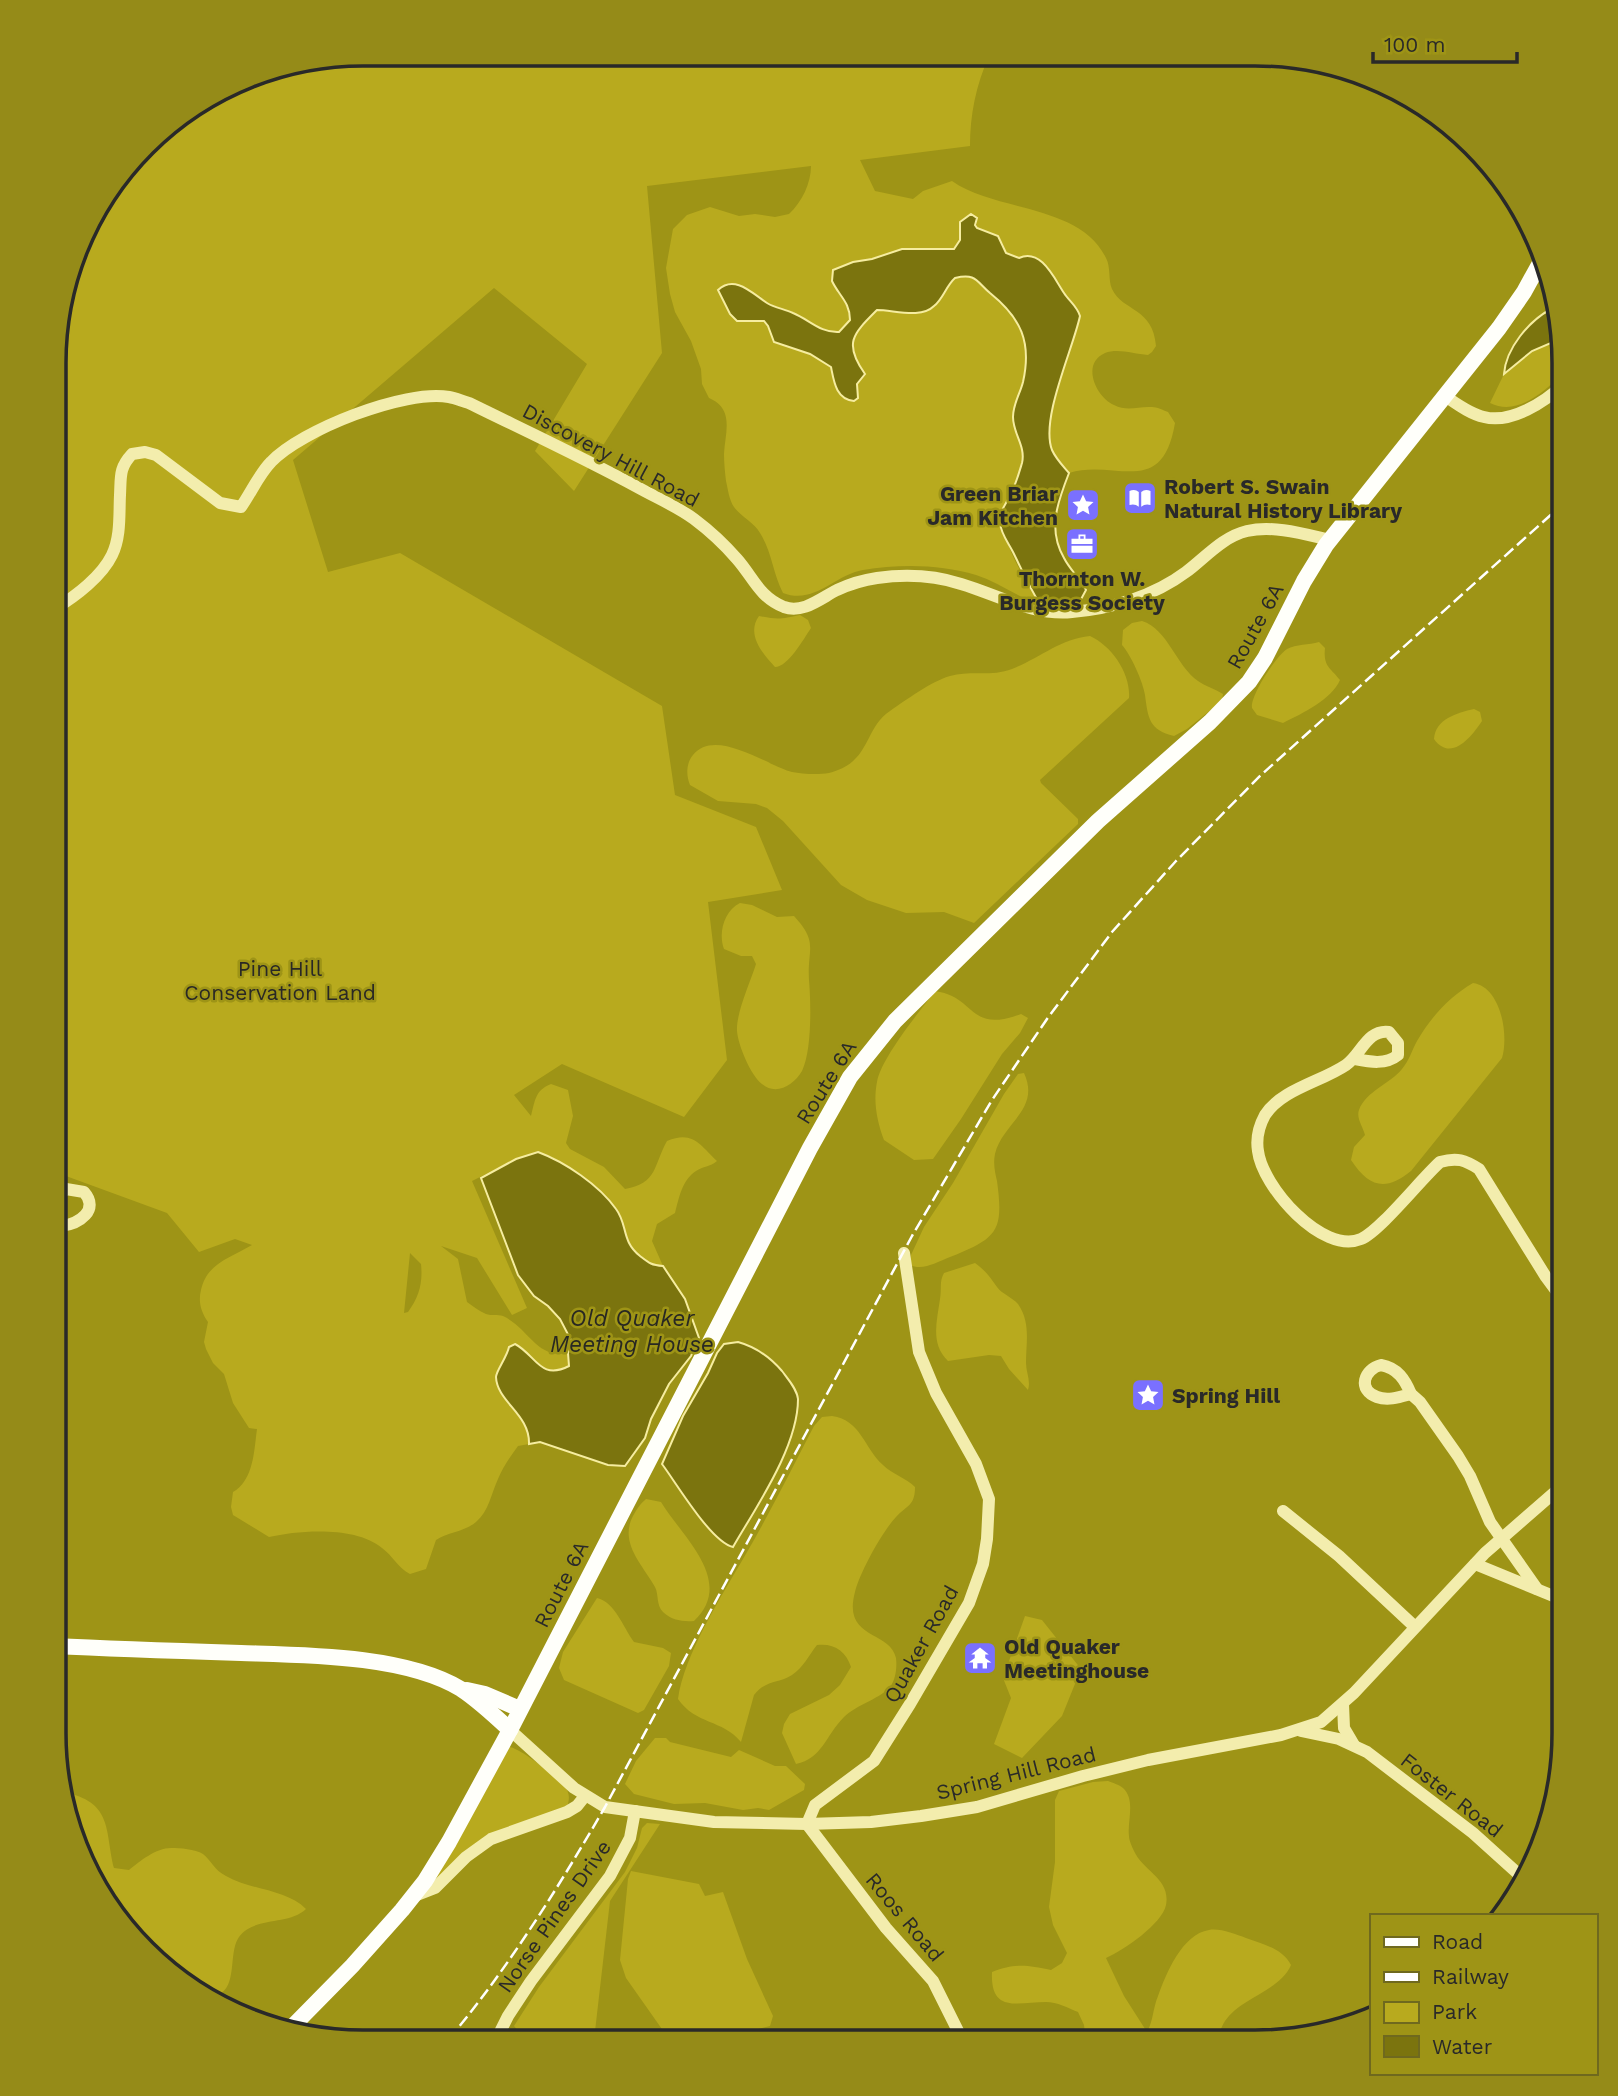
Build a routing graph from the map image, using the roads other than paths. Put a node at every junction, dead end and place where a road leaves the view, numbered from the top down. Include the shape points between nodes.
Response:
1 (1536, 269) edge
2 (1552, 393) edge
3 (1446, 396) junction
4 (1330, 540) junction
5 (66, 603) edge
6 (1355, 1059) dead end
7 (904, 1252) dead end
8 (1552, 1285) edge
9 (1411, 1394) dead end
10 (1552, 1495) edge
11 (1283, 1511) dead end
12 (1500, 1540) junction
13 (1475, 1564) junction
14 (1536, 1589) junction
15 (1552, 1596) edge
16 (1414, 1626) junction
17 (66, 1646) edge
18 (461, 1689) junction
19 (1343, 1704) junction
20 (520, 1709) junction
21 (510, 1730) junction
22 (1300, 1731) junction
23 (1354, 1745) junction
24 (585, 1796) junction
25 (635, 1811) junction
26 (807, 1824) junction
27 (1517, 1872) edge
28 (412, 1897) junction
29 (297, 2022) edge
30 (502, 2030) edge
31 (958, 2030) edge

1 - 3 main road, Route 6A via 1514,309
2 - 3 street via 1539,403 1496,418 1475,414
3 - 4 main road, Route 6A
4 - 5 street, Discovery Hill Road via 1278,530 1243,532 1160,587 1125,602 1074,612 1038,611 961,583 924,575 857,582 811,604 788,608 756,588 739,561 693,518 469,404 431,396 412,397 312,432 271,462 242,507 219,503 156,455 132,454 122,466 113,554
4 - 20 main road, Route 6A via 1243,689 1098,821 917,998 850,1077
6 - 8 street via 1275,1104 1263,1121 1258,1153 1289,1204 1321,1235 1334,1241 1358,1241 1440,1162 1452,1158 1466,1161 1479,1169
7 - 26 street, Quaker Road via 919,1352 989,1499 983,1564 969,1603 874,1761 815,1805
9 - 12 street via 1458,1456
10 - 12 street, Spring Hill Road
11 - 16 street
12 - 13 street, Spring Hill Road
12 - 14 street
13 - 14 street
13 - 16 street, Spring Hill Road
14 - 15 street
16 - 19 street, Spring Hill Road
17 - 18 main road via 347,1659 410,1670
18 - 20 main road
18 - 21 main road
19 - 22 street, Spring Hill Road via 1321,1722
19 - 23 street via 1345,1728
20 - 21 main road, Route 6A
21 - 24 street, Spring Hill Road
21 - 28 main road, Route 6A via 449,1842
22 - 23 street, Foster Road
22 - 26 street, Spring Hill Road via 1141,1762 977,1807 871,1822
23 - 27 street, Foster Road via 1473,1833
24 - 25 street, Spring Hill Road via 605,1807
24 - 28 street via 567,1812 491,1839 435,1888
25 - 26 street, Spring Hill Road via 715,1822
25 - 30 street, Norse Pines Drive via 630,1838 610,1876 531,1981
26 - 31 street, Roos Road via 933,1981
28 - 29 main road, Route 6A

